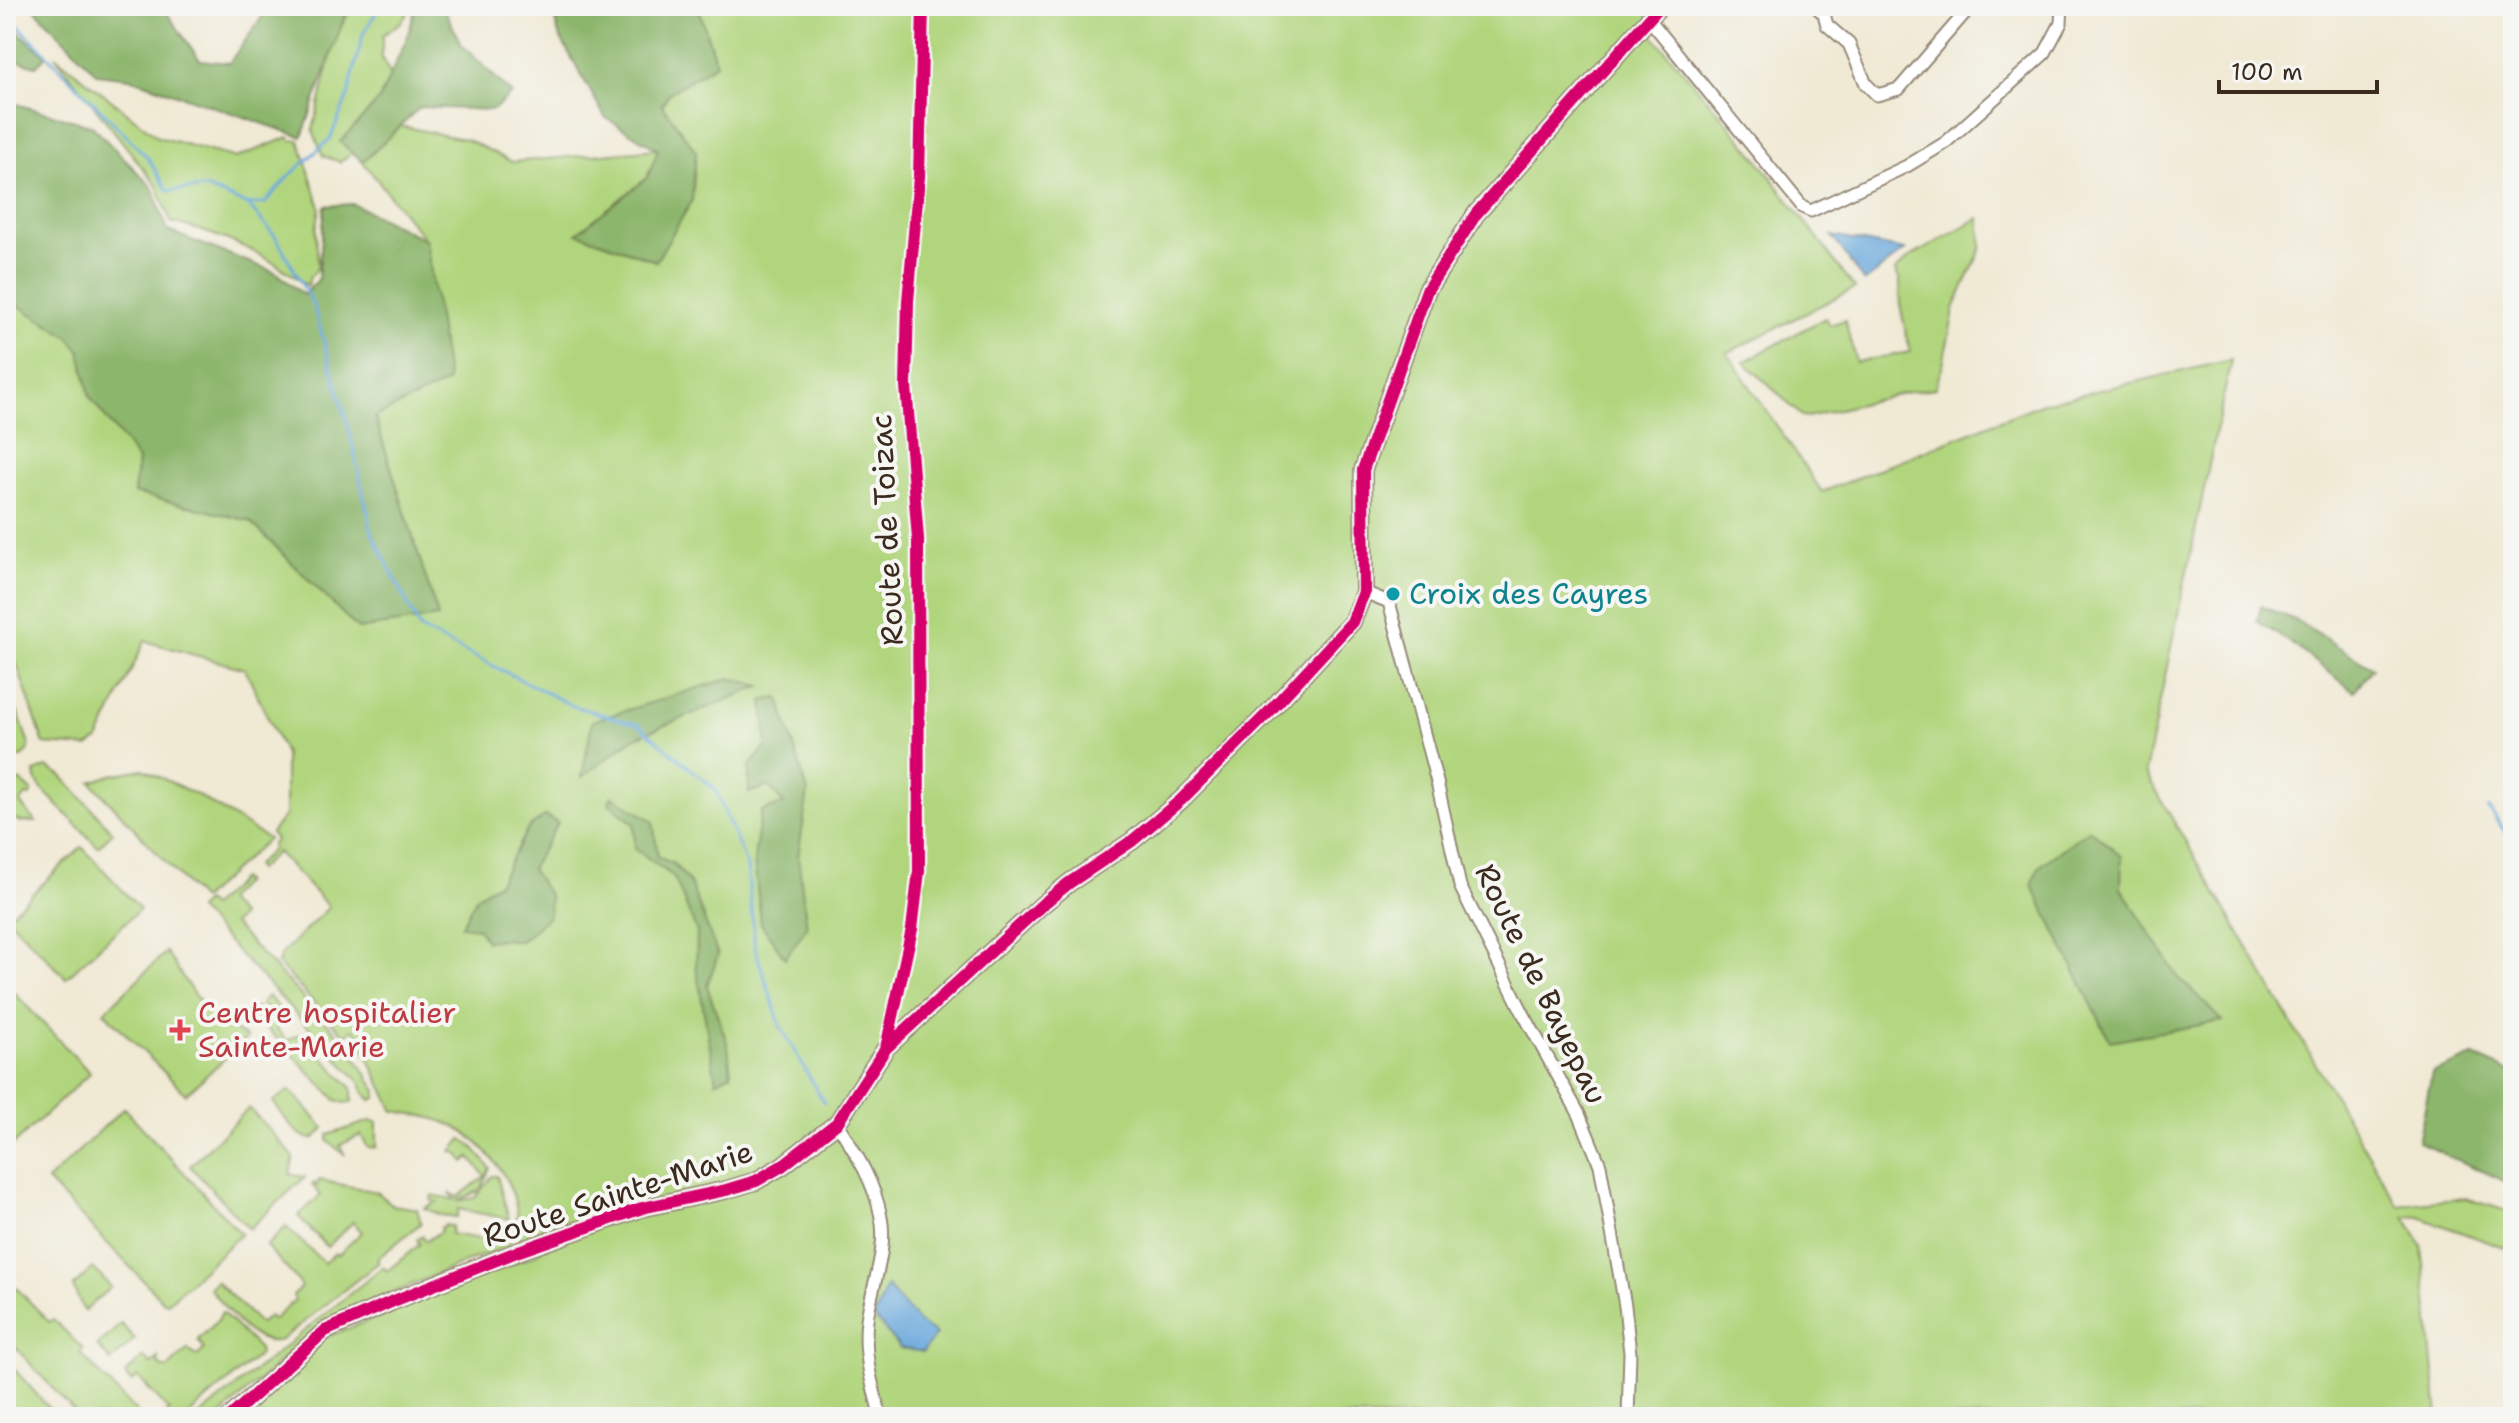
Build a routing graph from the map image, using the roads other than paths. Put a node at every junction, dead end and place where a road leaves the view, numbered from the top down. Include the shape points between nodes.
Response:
1 (923, 6) edge
2 (1815, 6) edge
3 (1971, 6) edge
4 (2062, 6) edge
5 (1654, 13) edge
6 (1364, 592) junction
7 (886, 1048) junction
8 (837, 1123) junction
9 (230, 1417) edge
10 (881, 1417) edge
11 (1628, 1417) edge

1 - 7 street, Route de Toizac via 906,386 918,539 919,871
2 - 3 street via 1849,44 1866,84 1877,95 1899,89
4 - 5 street via 2061,23 2045,53 1945,143 1811,211 1802,207
5 - 6 street via 1476,214 1427,290 1363,470
6 - 7 street, Route Sainte-Marie via 1352,622 1181,800 1043,904
6 - 11 street, Route de Bayepau via 1389,602 1460,886 1579,1114 1600,1165 1625,1306
7 - 8 street, Route Sainte-Marie
8 - 9 street, Route Sainte-Marie via 756,1181 642,1208 490,1262 325,1331
8 - 10 street via 861,1162 882,1219 865,1346

